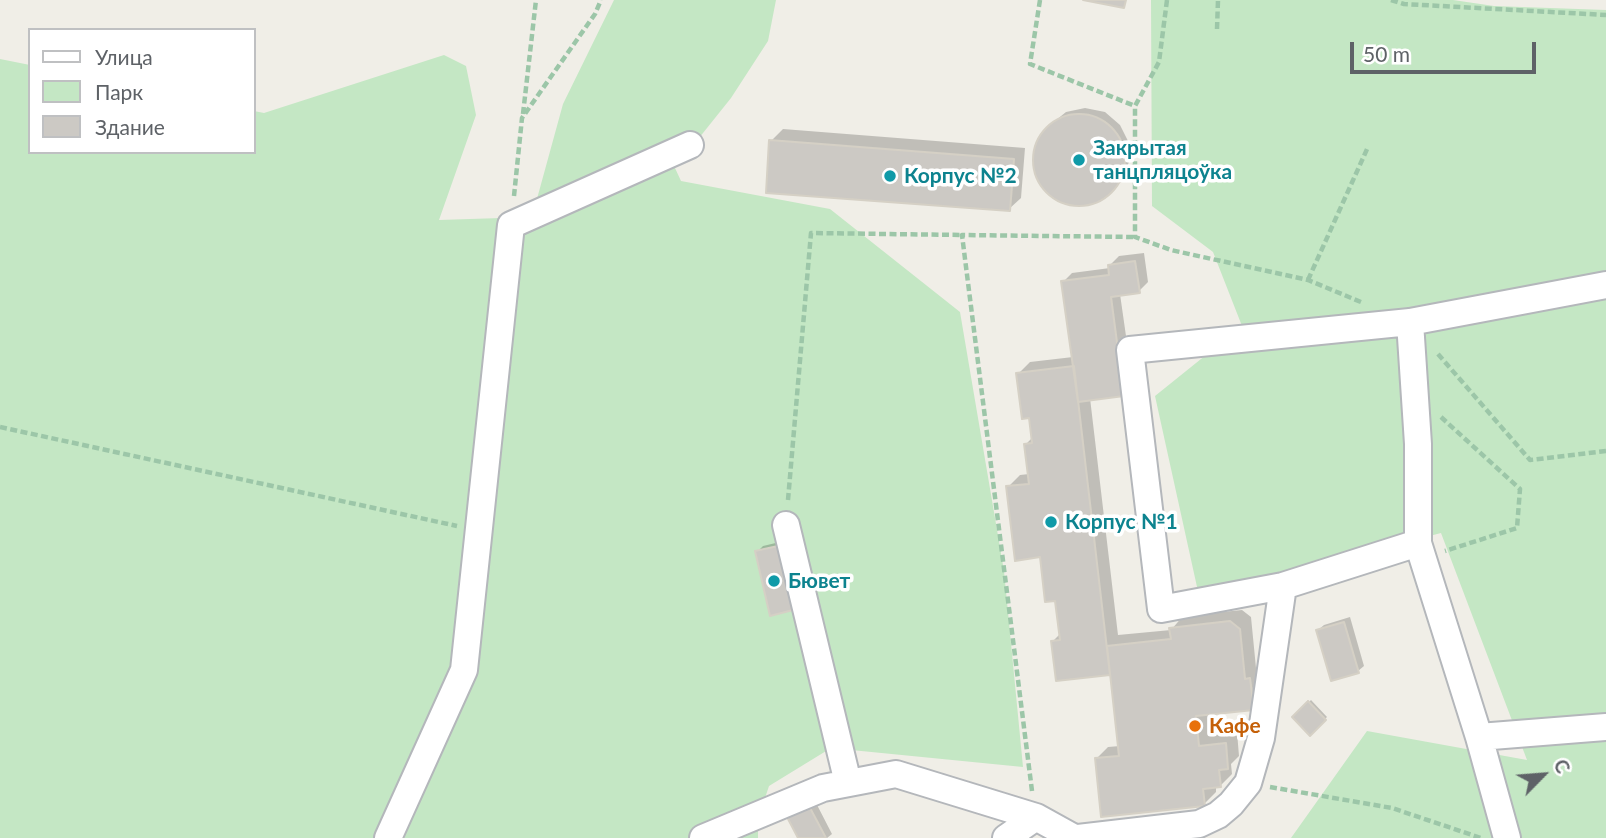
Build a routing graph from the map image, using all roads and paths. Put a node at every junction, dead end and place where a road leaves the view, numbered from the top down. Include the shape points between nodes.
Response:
1 (536, 0) edge
2 (601, 0) edge
3 (1040, 0) edge
4 (1167, 0) edge
5 (1218, 0) edge
6 (1391, 0) edge
7 (1606, 15) edge
8 (1217, 29) dead end
9 (1135, 106) junction
10 (522, 118) junction
11 (690, 145) dead end
12 (1368, 147) dead end
13 (511, 225) junction
14 (962, 235) junction
15 (1135, 237) junction
16 (1307, 280) junction
17 (1606, 285) edge
18 (1372, 306) dead end
19 (1410, 322) junction
20 (1436, 351) dead end
21 (1415, 393) junction
22 (0, 428) edge
23 (1606, 451) edge
24 (786, 525) joint
25 (478, 531) junction
26 (1418, 543) junction
27 (1283, 586) junction
28 (1606, 727) edge
29 (1479, 737) junction
30 (848, 783) junction
31 (1248, 783) junction
32 (1036, 817) junction
33 (387, 838) edge
34 (703, 838) edge
35 (1006, 838) edge
36 (1076, 838) edge
37 (1481, 838) edge
38 (1507, 838) edge

1 - 10 path
2 - 10 path
3 - 9 path via 1030,64
4 - 9 path via 1159,62
5 - 8 path
6 - 7 path
9 - 15 path
10 - 13 path
11 - 13 street
12 - 16 path
13 - 25 street
14 - 15 path
14 - 24 path via 811,233
14 - 32 path
15 - 16 path via 1171,250
16 - 18 path
17 - 19 street
19 - 21 street
19 - 27 street via 1130,350 1161,609
20 - 23 path via 1530,460
21 - 26 street
21 - 26 path via 1520,489 1517,528 1438,553
22 - 25 path
24 - 30 street
25 - 33 street via 464,670
26 - 27 street
26 - 29 street
27 - 31 street via 1261,738
28 - 29 street
29 - 38 street
30 - 32 street via 896,774
30 - 34 street via 823,788
31 - 36 street via 1224,810 1199,824
31 - 37 path via 1392,808
32 - 35 street
32 - 36 street

